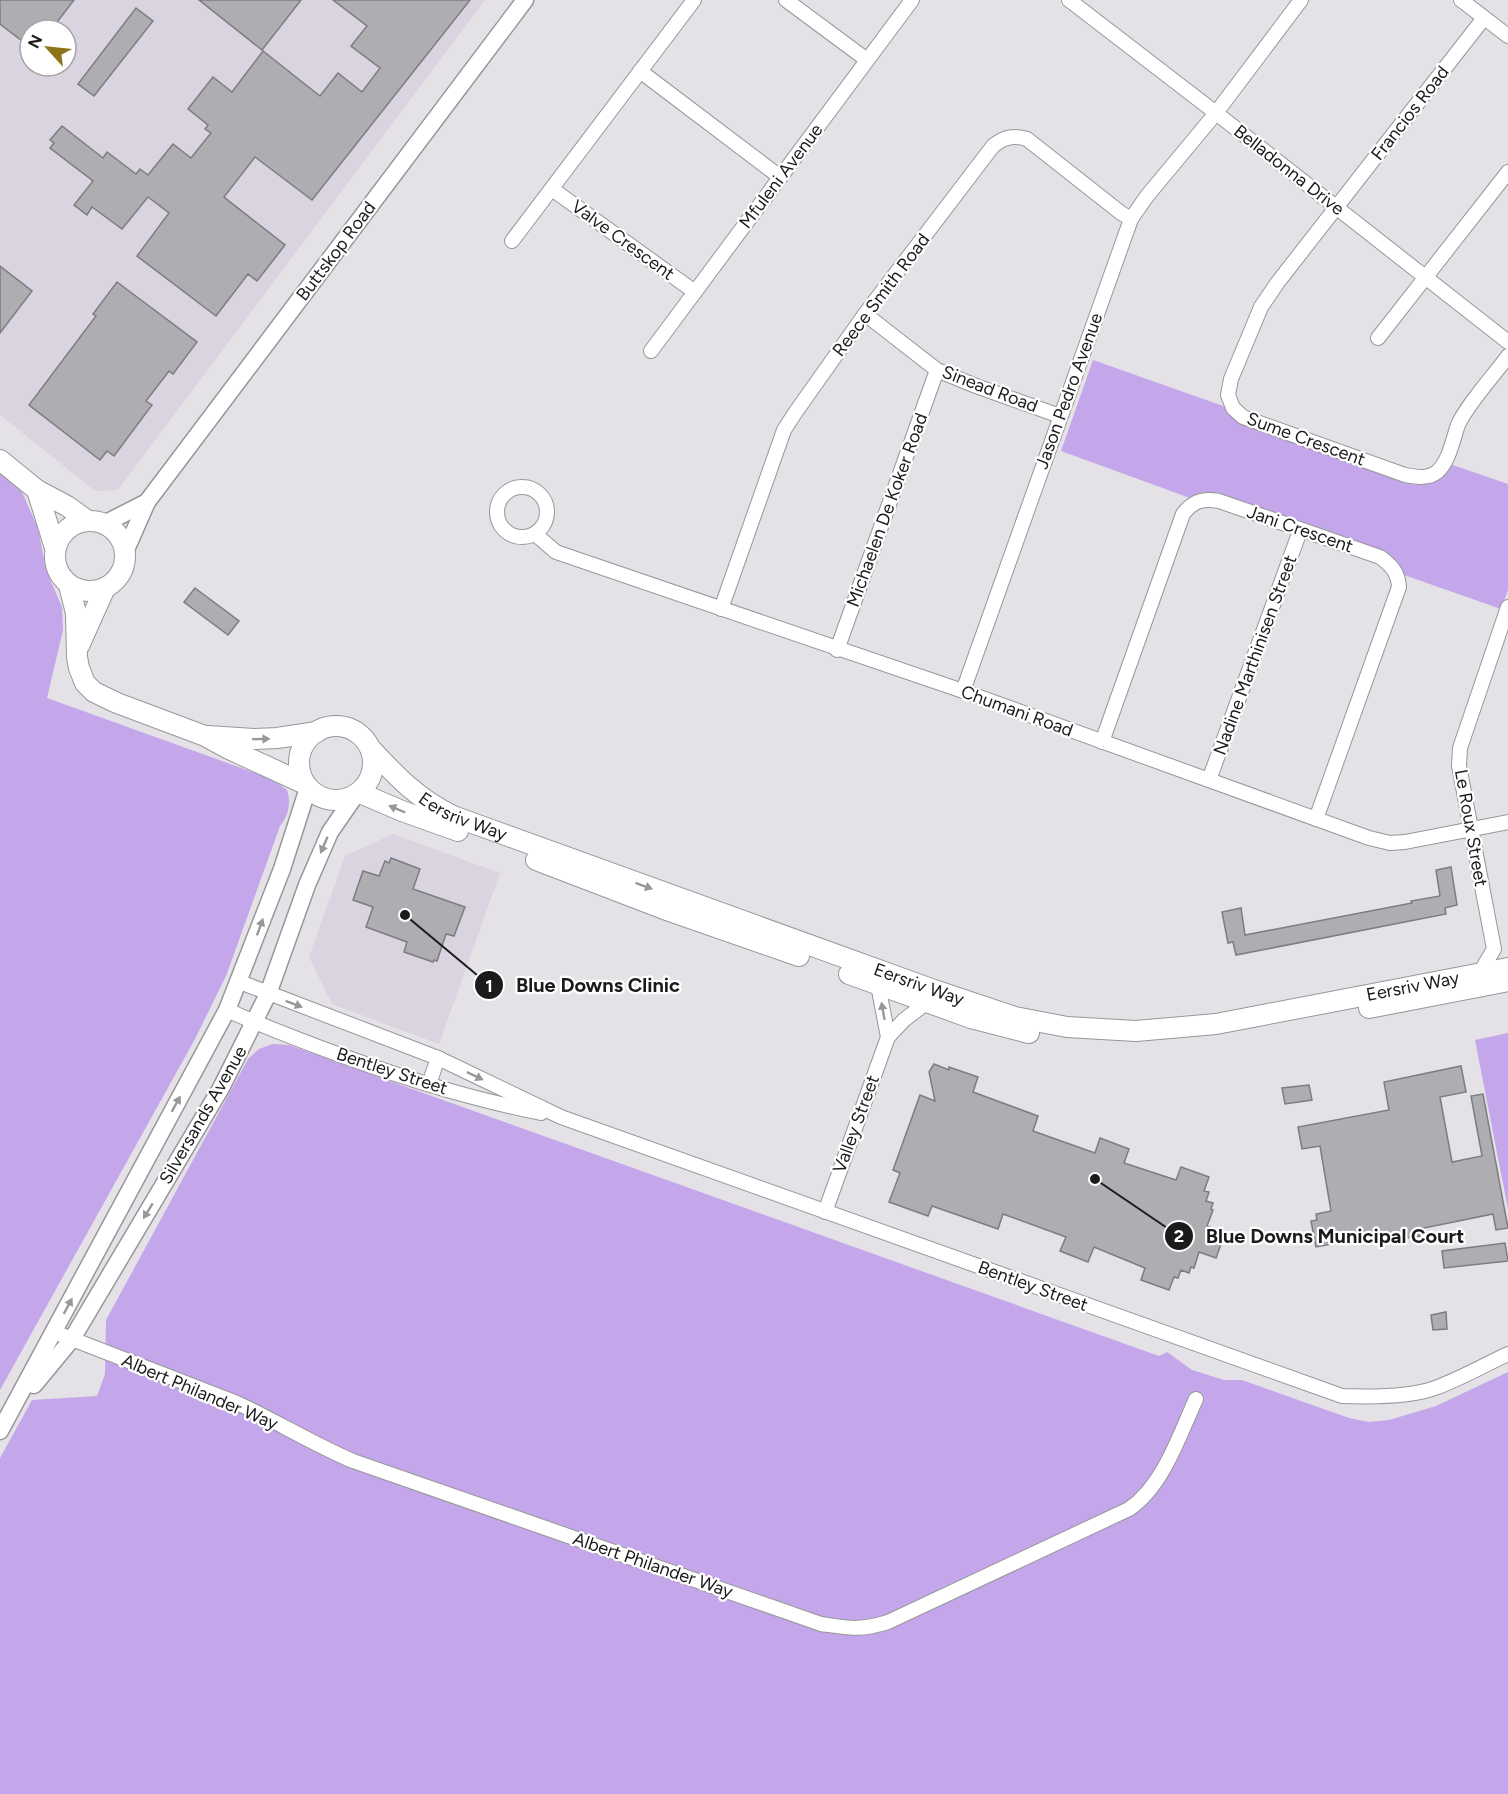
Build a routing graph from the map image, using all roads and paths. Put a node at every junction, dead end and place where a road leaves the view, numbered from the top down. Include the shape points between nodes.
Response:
1 (525, 0) edge
2 (694, 0) edge
3 (786, 0) edge
4 (912, 0) edge
5 (1069, 0) edge
6 (1302, 0) edge
7 (1461, 0) edge
8 (1484, 18) junction
9 (1508, 36) edge
10 (867, 60) junction
11 (640, 71) junction
12 (1216, 112) junction
13 (1508, 172) edge
14 (780, 177) junction
15 (552, 189) junction
16 (1336, 207) junction
17 (1131, 219) junction
18 (512, 241) dead end
19 (1426, 278) junction
20 (694, 292) junction
21 (865, 315) junction
22 (1378, 338) dead end
23 (1508, 342) edge
24 (651, 351) dead end
25 (1508, 356) edge
26 (937, 370) junction
27 (1060, 416) junction
28 (0, 460) edge
29 (37, 490) junction
30 (147, 502) junction
31 (96, 522) junction
32 (1300, 531) junction
33 (535, 534) dead end
34 (55, 548) junction
35 (125, 552) junction
36 (69, 585) junction
37 (105, 588) junction
38 (1508, 607) edge
39 (721, 609) junction
40 (78, 648) junction
41 (837, 650) junction
42 (963, 691) junction
43 (316, 732) junction
44 (205, 736) junction
45 (1102, 742) junction
46 (371, 749) junction
47 (1209, 780) junction
48 (307, 786) junction
49 (357, 794) junction
50 (1316, 819) junction
51 (1508, 822) edge
52 (1471, 831) junction
53 (1494, 949) junction
54 (1508, 960) edge
55 (1508, 968) edge
56 (1481, 971) junction
57 (1508, 981) edge
58 (240, 982) junction
59 (878, 985) junction
60 (268, 994) junction
61 (926, 1004) junction
62 (227, 1010) junction
63 (254, 1023) junction
64 (888, 1037) junction
65 (438, 1058) junction
66 (429, 1084) junction
67 (561, 1117) junction
68 (825, 1212) junction
69 (54, 1332) junction
70 (72, 1339) junction
71 (1508, 1353) edge
72 (1196, 1399) dead end
73 (10, 1413) junction
74 (0, 1431) edge

1 - 30 street, Buttskop Road
2 - 11 street, Valve Crescent
3 - 10 street
4 - 10 street, Mfuleni Avenue
5 - 12 street, Belladonna Drive
6 - 12 street, Jason Pedro Avenue
7 - 8 street
8 - 9 street
8 - 16 street, Francios Road
10 - 14 street, Mfuleni Avenue
11 - 14 street
11 - 15 street, Valve Crescent
12 - 16 street, Belladonna Drive
12 - 17 street, Jason Pedro Avenue
13 - 19 street
14 - 20 street, Mfuleni Avenue
15 - 18 street, Valve Crescent
15 - 20 street, Valve Crescent
16 - 19 street, Belladonna Drive
16 - 25 street, Sume Crescent via 1261,307 1228,394 1233,408 1243,417 1405,475 1430,476 1444,460 1459,422
17 - 21 street, Reece Smith Road via 1027,139 1017,136 1000,140
17 - 27 street, Jason Pedro Avenue
19 - 22 street
19 - 23 street, Belladonna Drive
20 - 24 street, Mfuleni Avenue
21 - 26 street, Sinead Road
21 - 39 street, Reece Smith Road via 784,430
26 - 27 street, Sinead Road
26 - 41 street, Michaelen De Koker Road
27 - 42 street, Jason Pedro Avenue
28 - 29 main road
29 - 31 main road
29 - 34 main road
30 - 31 street, Buttskop Road
30 - 35 street, Buttskop Road
31 - 34 main road via 77,523 67,529
31 - 35 main road via 120,537
32 - 45 street, Jani Crescent via 1219,501 1198,501 1189,507 1183,514
32 - 47 street, Nadine Marthinisen Street
32 - 50 street, Jani Crescent via 1380,557 1391,564 1399,587
33 - 39 street, Chumani Road via 556,552
34 - 36 main road via 56,566
35 - 37 main road via 121,573
36 - 37 main road via 84,591
36 - 40 main road
37 - 40 main road
38 - 52 street, Le Roux Street via 1460,748 1459,766
39 - 41 street, Chumani Road
40 - 44 main road via 79,668 94,692
41 - 42 street, Chumani Road
42 - 45 street, Chumani Road
44 -> 43 main road via 254,739
43 - 46 main road via 334,726 348,727 364,737
43 - 48 main road via 300,755 300,773
44 - 48 main road
45 - 47 street, Chumani Road
46 - 49 main road via 373,770 367,785
46 -> 56 main road, Eersriv Way via 402,783 453,816 859,964 1030,1020 1067,1027 1136,1031 1216,1024
47 - 50 street, Chumani Road
48 - 49 main road via 327,800 344,800
58 -> 48 street, Silversands Avenue via 282,870
59 -> 49 main road, Eersriv Way
49 -> 60 street, Silversands Avenue via 330,832
50 - 52 street, Chumani Road via 1390,843
51 - 52 street, Chumani Road
52 - 53 street, Le Roux Street
53 - 54 street
53 - 56 street
55 - 56 main road, Eersriv Way
57 - 61 main road, Eersriv Way via 1215,1037 1137,1044 1030,1033
58 - 60 street, Bentley Street
58 - 62 street, Silversands Avenue
59 - 61 main road, Eersriv Way
64 -> 59 street
60 - 63 street, Silversands Avenue
60 -> 65 street, Bentley Street
61 - 64 street, Valley Street
62 - 63 street, Bentley Street
69 -> 62 street, Silversands Avenue
63 - 66 street, Bentley Street
63 -> 70 street, Silversands Avenue via 221,1088
64 - 68 street, Valley Street
65 - 66 street
65 -> 67 street, Bentley Street
66 - 67 street, Bentley Street
67 - 68 street, Bentley Street
68 - 71 street, Bentley Street via 1342,1396 1434,1389
69 - 70 street, Albert Philander Way
69 - 73 street, Silversands Avenue
70 - 72 street, Albert Philander Way via 237,1403 353,1461 821,1624 853,1629 888,1622 1134,1505 1157,1480
70 - 73 street, Silversands Avenue
73 - 74 street, Silversands Avenue

